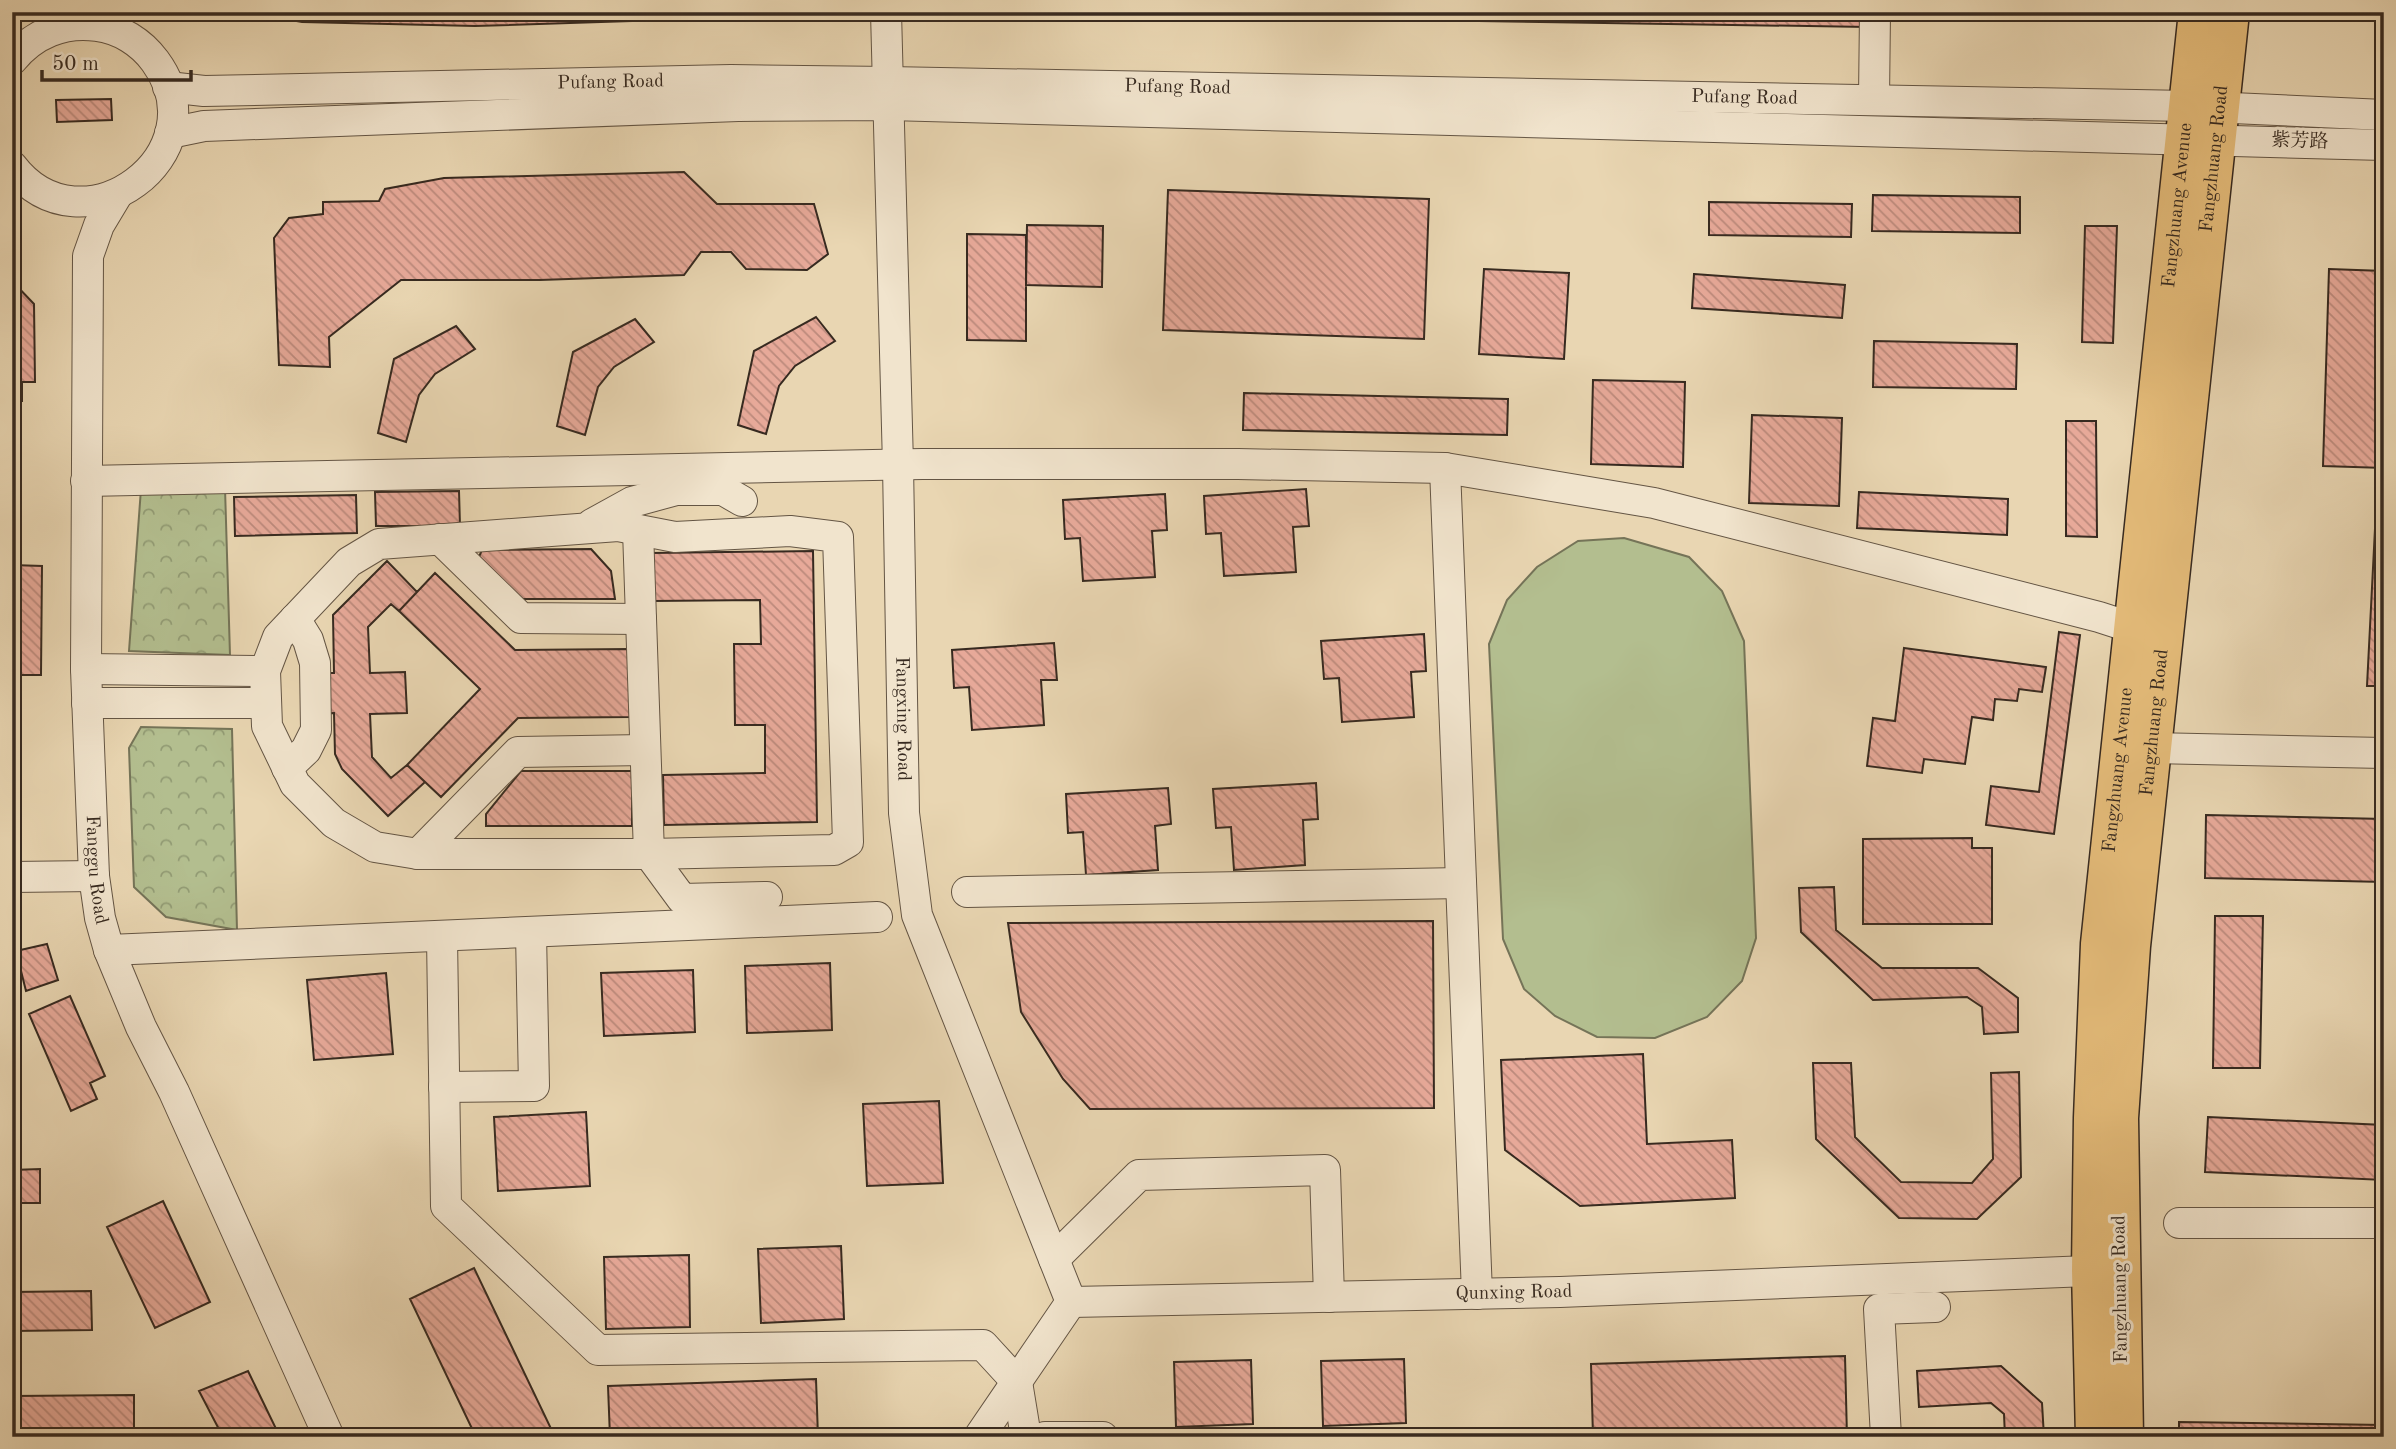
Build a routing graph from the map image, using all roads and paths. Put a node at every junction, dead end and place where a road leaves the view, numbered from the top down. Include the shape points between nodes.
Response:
1 (886, 12) edge
2 (1875, 12) edge
3 (2198, 12) edge
4 (2230, 12) edge
5 (51, 22) edge
6 (122, 24) edge
7 (12, 60) edge
8 (168, 87) junction
9 (889, 94) junction
10 (1874, 99) junction
11 (2384, 116) edge
12 (2203, 123) junction
13 (170, 133) junction
14 (2384, 145) edge
15 (12, 166) edge
16 (117, 195) junction
17 (58, 198) junction
18 (88, 256) junction
19 (898, 465) junction
20 (1445, 468) junction
21 (86, 481) junction
22 (742, 501) dead end
23 (587, 527) junction
24 (638, 530) junction
25 (440, 539) junction
26 (295, 619) junction
27 (641, 619) junction
28 (2133, 628) junction
29 (86, 669) junction
30 (265, 671) junction
31 (265, 703) junction
32 (87, 704) junction
33 (2152, 748) junction
34 (645, 750) junction
35 (2384, 753) edge
36 (287, 768) junction
37 (418, 854) junction
38 (649, 854) junction
39 (94, 876) junction
40 (12, 877) edge
41 (1461, 883) junction
42 (967, 892) dead end
43 (767, 897) dead end
44 (877, 917) dead end
45 (531, 933) junction
46 (442, 937) junction
47 (109, 950) junction
48 (444, 1087) junction
49 (2179, 1223) dead end
50 (2384, 1223) edge
51 (1054, 1259) junction
52 (2105, 1270) junction
53 (1477, 1294) junction
54 (1329, 1297) junction
55 (1071, 1302) junction
56 (1935, 1307) dead end
57 (1017, 1382) junction
58 (329, 1437) edge
59 (979, 1437) edge
60 (1026, 1437) edge
61 (1045, 1437) edge
62 (1103, 1437) edge
63 (1886, 1437) edge
64 (2095, 1437) edge
65 (2124, 1437) edge

1 - 9 street, Fangxing Road
2 - 10 street
3 - 12 main road
4 - 12 main road, Fangzhuang Road
5 - 6 street via 65,26
5 - 7 street
6 - 8 street via 156,62
8 - 9 street, Pufang Road via 204,91 731,80
8 - 13 street
9 - 10 street, Pufang Road
9 - 12 street, Pufang Road
9 - 13 street, Pufang Road via 724,107 204,126
9 - 19 street, Fangxing Road
10 - 12 street, Pufang Road
11 - 12 street, 紫芳路
12 - 14 street, 紫芳路
12 - 28 main road, Fangzhuang Avenue
12 - 33 main road, Fangzhuang Road
13 - 16 street via 151,170
15 - 17 street via 30,184
16 - 17 street via 88,202
16 - 18 street
17 - 18 street
18 - 21 street, Fanggu Road
19 - 20 street
19 - 21 street
19 - 51 street, Fangxing Road via 904,813 917,915
20 - 28 street via 1654,503
20 - 41 street
21 - 29 street, Fanggu Road
22 - 23 street via 723,490 676,490 632,502
23 - 24 street
23 - 25 street
24 - 27 street
24 - 38 street via 674,537 802,532 838,537 839,550 848,842 834,850
25 - 26 street via 379,544 349,562
25 - 27 street via 521,618
26 - 30 street via 278,638
26 - 36 street via 315,663 316,730 306,750
27 - 34 street
28 - 52 main road, Fangzhuang Avenue via 2100,944 2092,1118
29 - 30 street
29 - 32 street, Fanggu Road
30 - 31 street
31 - 32 street
31 - 36 street via 267,726
32 - 39 street, Fanggu Road
33 - 35 street
33 - 52 main road, Fangzhuang Road
34 - 37 street via 518,752
34 - 38 street
36 - 37 street via 295,784 334,823 375,847
37 - 38 street
38 - 43 street via 682,900
39 - 40 street
39 - 47 street, Fanggu Road
41 - 42 street
41 - 53 street
44 - 45 street
45 - 46 street
45 - 48 street via 534,1086
46 - 47 street
46 - 48 street
47 - 58 street, Fanggu Road
48 - 57 street via 446,1206 598,1350 983,1345
49 - 50 street
51 - 54 street via 1139,1175 1325,1170
51 - 55 street, Fangxing Road
52 - 53 street, Qunxing Road
52 - 64 main road, Fangzhuang Avenue
52 - 65 main road, Fangzhuang Road
53 - 54 street, Qunxing Road
54 - 55 street, Qunxing Road
55 - 57 street
56 - 63 street via 1880,1309
57 - 59 street
57 - 60 street
61 - 62 street

